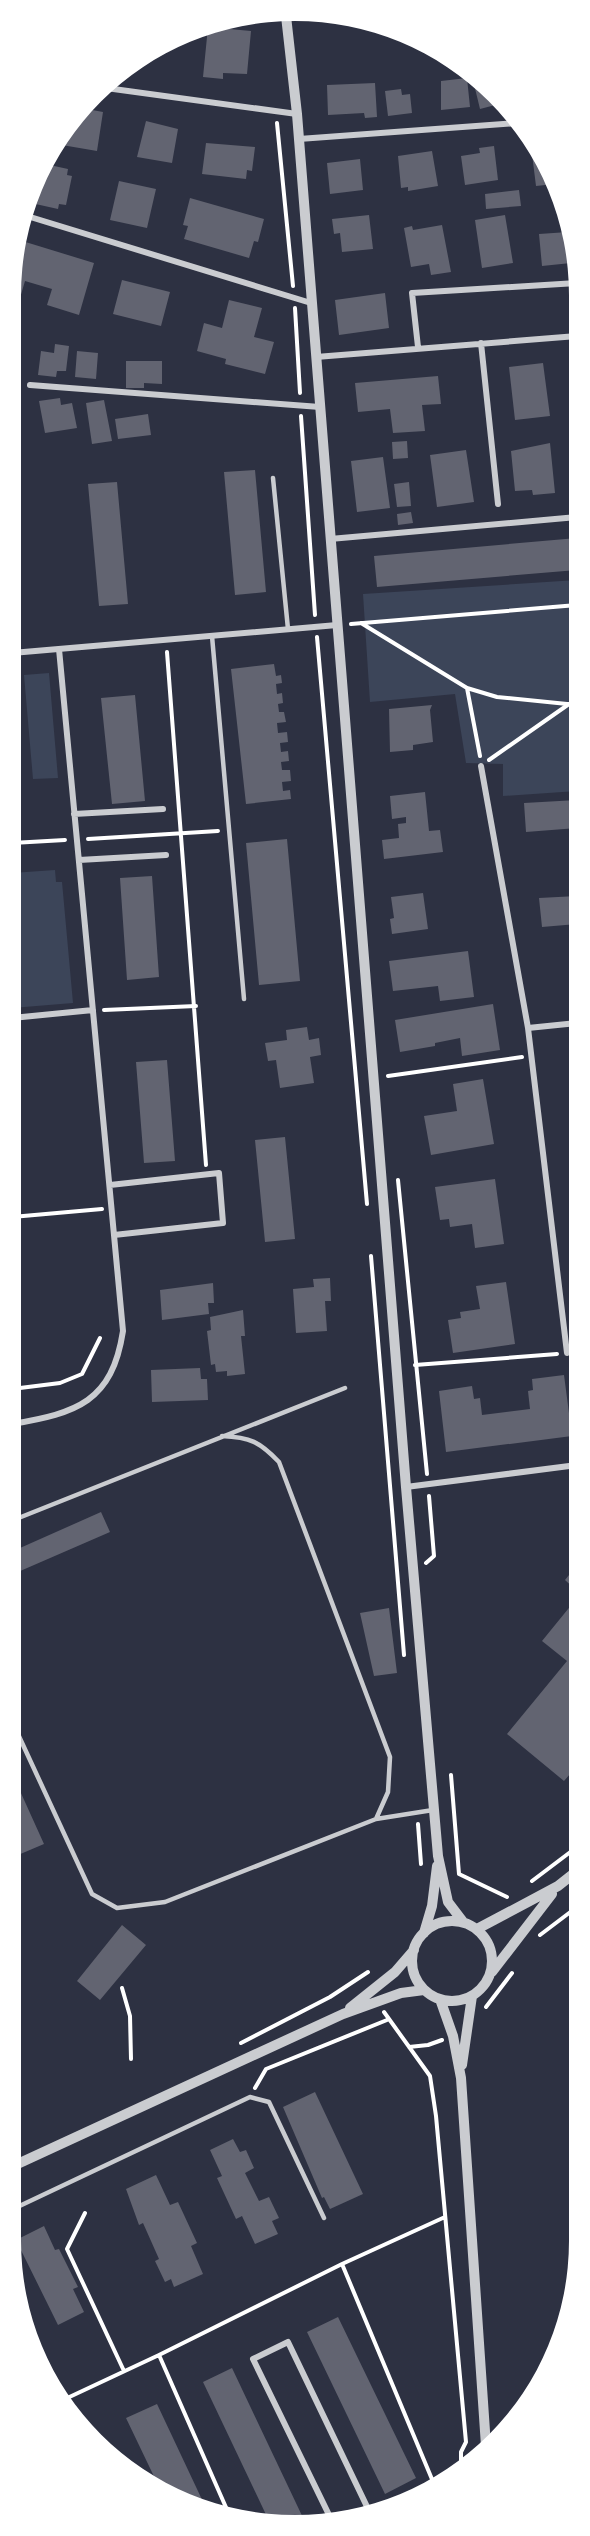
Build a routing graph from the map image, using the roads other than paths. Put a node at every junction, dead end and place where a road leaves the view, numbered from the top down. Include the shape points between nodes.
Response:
1 (287, 21) edge
2 (114, 89) edge
3 (297, 114) junction
4 (509, 124) edge
5 (299, 139) junction
6 (32, 218) edge
7 (568, 284) edge
8 (311, 303) junction
9 (569, 337) edge
10 (481, 343) junction
11 (418, 346) junction
12 (316, 357) junction
13 (30, 385) dead end
14 (320, 407) junction
15 (273, 478) dead end
16 (498, 504) dead end
17 (569, 518) edge
18 (330, 539) junction
19 (337, 625) junction
20 (288, 629) junction
21 (212, 636) junction
22 (59, 649) junction
23 (21, 652) edge
24 (482, 766) road end
25 (163, 809) dead end
26 (74, 814) junction
27 (166, 855) dead end
28 (79, 860) junction
29 (244, 999) dead end
30 (93, 1010) junction
31 (21, 1017) edge
32 (569, 1024) edge
33 (528, 1028) junction
34 (110, 1185) junction
35 (114, 1235) junction
36 (567, 1353) road end
37 (345, 1388) dead end
38 (21, 1422) edge
39 (222, 1436) junction
40 (569, 1466) edge
41 (406, 1487) junction
42 (21, 1517) edge
43 (21, 1741) edge
44 (435, 1809) junction
45 (376, 1819) junction
46 (438, 1857) junction
47 (569, 1877) edge
48 (558, 1886) junction
49 (464, 1923) junction
50 (477, 1929) junction
51 (424, 1933) junction
52 (414, 1949) junction
53 (490, 1974) junction
54 (424, 1990) junction
55 (472, 1996) junction
56 (440, 1999) junction
57 (343, 2014) junction
58 (461, 2078) junction
59 (21, 2162) edge
60 (21, 2205) edge
61 (324, 2218) dead end
62 (485, 2438) edge
63 (367, 2506) edge
64 (328, 2513) edge

1 - 3 street
2 - 3 street
3 - 5 street
4 - 5 street
5 - 8 street
6 - 8 street
7 - 11 street via 412,293
8 - 12 street
9 - 10 street
10 - 11 street
10 - 16 street
11 - 12 street
12 - 14 street
13 - 14 street
14 - 18 street
15 - 20 lane
17 - 18 street
18 - 19 street
19 - 20 street
19 - 41 street
20 - 21 street
21 - 22 street
21 - 29 lane
22 - 23 street
22 - 26 street
24 - 33 street
25 - 26 street
26 - 28 street
27 - 28 street
28 - 30 street
30 - 31 street
30 - 34 street
32 - 33 street
33 - 36 street
34 - 35 street
34 - 35 street via 219,1173 223,1223
35 - 38 street via 123,1331 119,1358 104,1387 77,1407
37 - 39 lane
39 - 42 lane
39 - 45 lane via 261,1444 279,1462 390,1757 388,1792
40 - 41 street
41 - 44 street
43 - 45 lane via 92,1894 117,1908 165,1902
44 - 45 lane
44 - 46 street
46 - 49 street via 448,1902
46 - 51 street
47 - 48 street
48 - 50 street
48 - 53 street
49 - 50 street
49 - 51 street via 443,1922
50 - 53 street via 491,1950
51 - 52 street
52 - 54 street via 413,1971
52 - 57 street via 395,1972
53 - 55 street
54 - 56 street
54 - 57 street via 401,1993
55 - 56 street via 451,2001
55 - 58 street
56 - 58 street via 453,2036
57 - 59 street
58 - 62 street
60 - 61 lane via 250,2097 269,2102
63 - 64 street via 288,2342 253,2359

